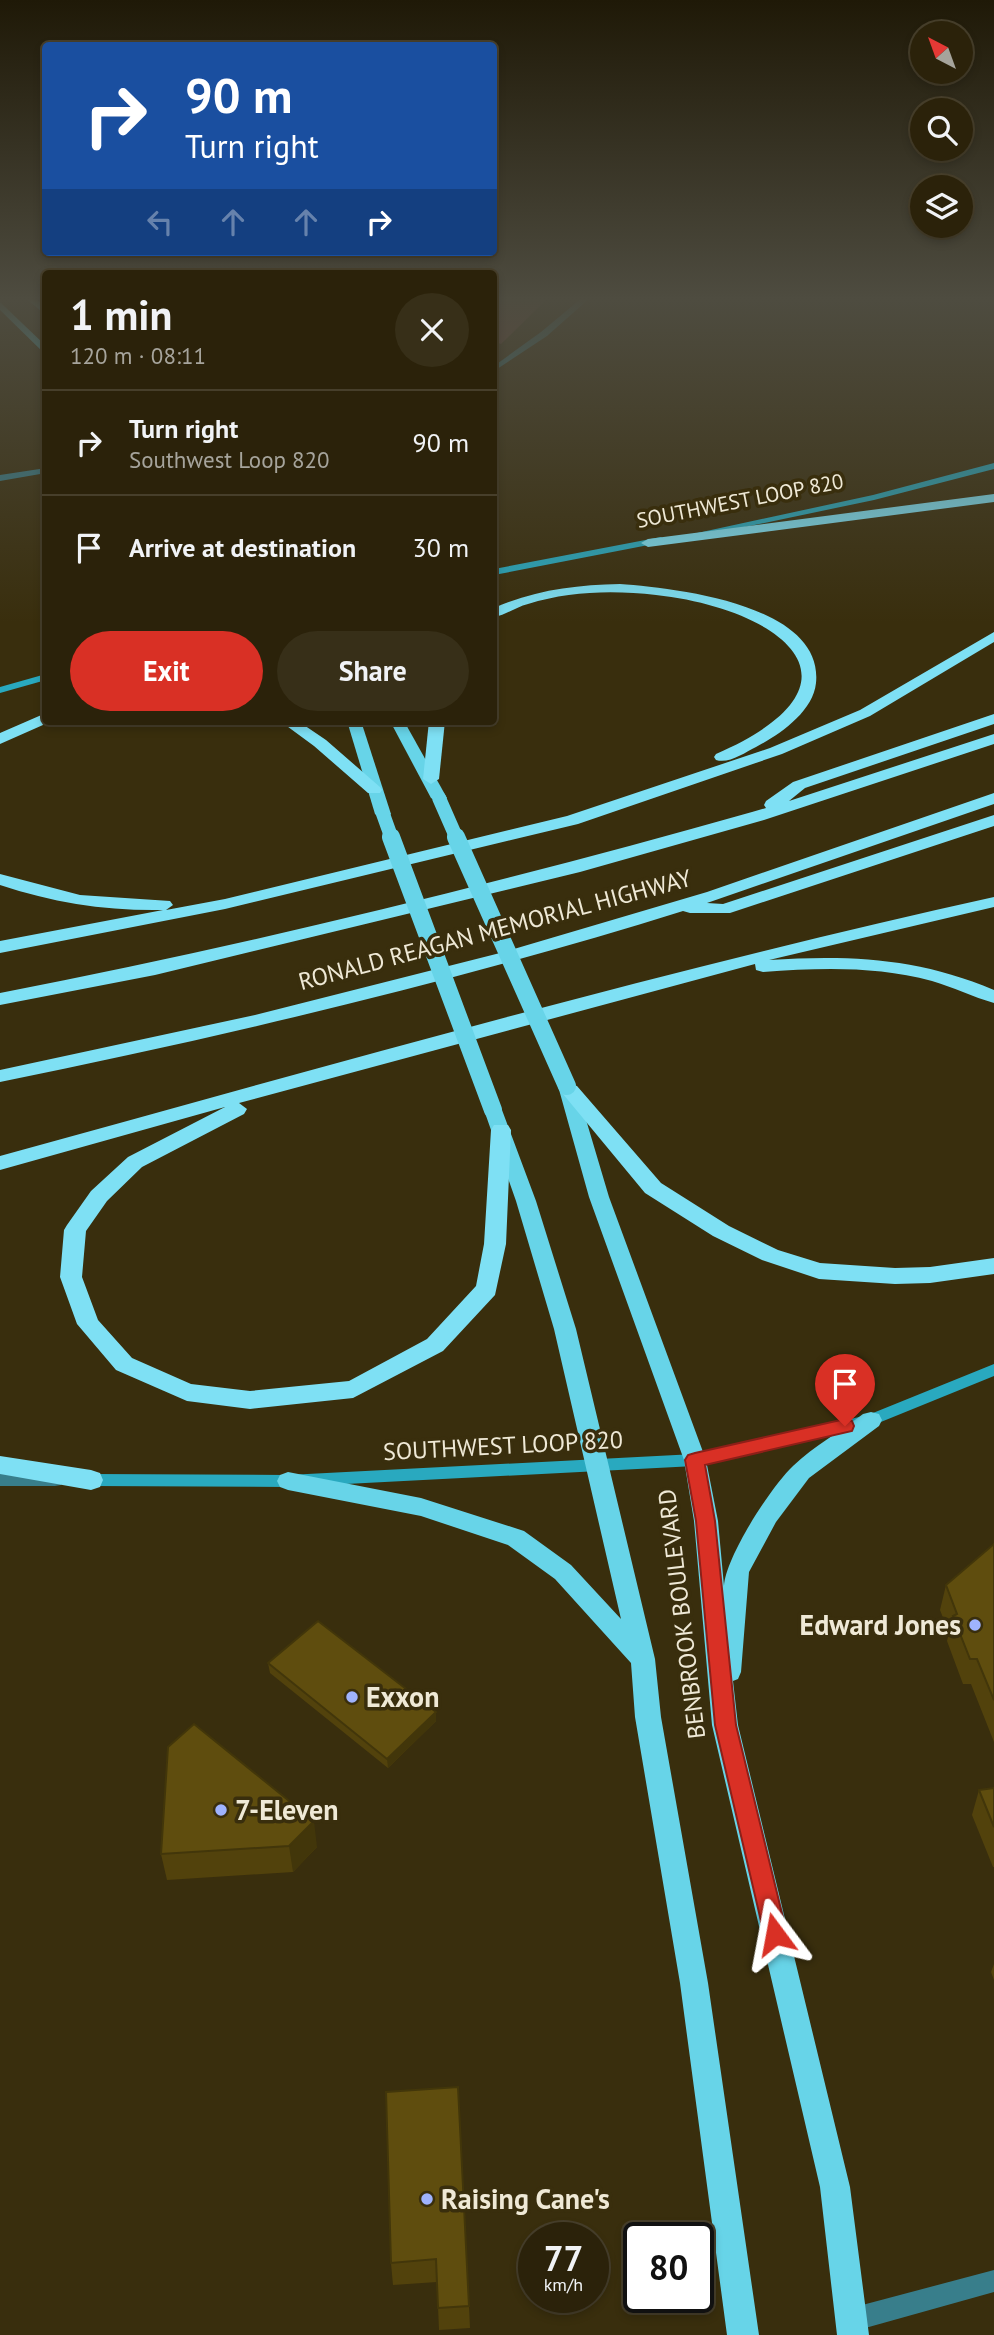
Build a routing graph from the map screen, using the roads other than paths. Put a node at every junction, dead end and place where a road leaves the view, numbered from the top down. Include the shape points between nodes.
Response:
1 (994, 466) edge
2 (42, 471) edge
3 (0, 478) edge
4 (994, 498) edge
5 (648, 543) junction
6 (497, 571) edge
7 (497, 612) edge
8 (994, 636) edge
9 (42, 678) edge
10 (0, 690) edge
11 (42, 719) edge
12 (994, 719) edge
13 (294, 725) edge
14 (355, 725) edge
15 (399, 725) edge
16 (437, 725) edge
17 (0, 738) edge
18 (994, 738) edge
19 (431, 779) junction
20 (374, 790) junction
21 (439, 798) joint
22 (994, 798) edge
23 (612, 808) junction
24 (758, 816) junction
25 (994, 820) edge
26 (0, 879) edge
27 (994, 902) edge
28 (225, 904) junction
29 (674, 908) junction
30 (0, 947) edge
31 (722, 969) junction
32 (994, 997) edge
33 (0, 999) edge
34 (0, 1076) edge
35 (569, 1088) junction
36 (274, 1089) junction
37 (497, 1120) junction
38 (0, 1163) edge
39 (994, 1266) edge
40 (994, 1370) edge
41 (871, 1420) junction
42 (695, 1460) junction
43 (0, 1465) edge
44 (598, 1467) junction
45 (0, 1480) edge
46 (91, 1480) junction
47 (288, 1481) junction
48 (643, 1660) junction
49 (725, 1725) junction
50 (994, 2281) edge
51 (852, 2328) edge
52 (743, 2335) edge

1 - 5 main road, SOUTHWEST LOOP 820 via 874,497
2 - 3 street
4 - 5 highway
5 - 6 main road, SOUTHWEST LOOP 820
7 - 23 highway via 534,596 572,591 663,593 749,612 799,646 810,681 802,702 785,721 744,748 649,786
8 - 23 highway via 864,713 776,751
9 - 10 main road
11 - 17 highway
12 - 24 highway via 799,785
13 - 20 highway
14 - 20 highway, BENBROOK BOULEVARD
15 - 19 highway, BENBROOK BOULEVARD
16 - 19 highway
18 - 24 highway, RONALD REAGAN MEMORIAL HIGHWAY
19 - 21 highway, BENBROOK BOULEVARD
20 - 37 highway, BENBROOK BOULEVARD, bridge
21 - 35 highway, BENBROOK BOULEVARD, bridge
22 - 29 highway, RONALD REAGAN MEMORIAL HIGHWAY
23 - 28 highway
24 - 33 highway, RONALD REAGAN MEMORIAL HIGHWAY via 370,919
25 - 29 highway via 724,909
26 - 28 highway via 78,902
27 - 31 highway via 824,940
28 - 30 highway
29 - 34 highway, RONALD REAGAN MEMORIAL HIGHWAY via 401,985 127,1051
31 - 32 highway via 839,962 902,970
31 - 36 highway
35 - 39 highway via 653,1188 721,1231 770,1255 819,1270 895,1276
35 - 42 highway, BENBROOK BOULEVARD via 599,1197
36 - 37 highway via 135,1161 99,1196 75,1230 71,1277 88,1324 124,1364 187,1392 250,1400 353,1389 435,1345 487,1289 495,1244
36 - 38 highway
37 - 44 highway, BENBROOK BOULEVARD via 565,1329
40 - 41 main road, SOUTHWEST LOOP 820
41 - 42 main road, SOUTHWEST LOOP 820
41 - 49 highway via 801,1472 768,1516 737,1572
42 - 44 main road, SOUTHWEST LOOP 820
42 - 49 highway, BENBROOK BOULEVARD via 706,1521
43 - 46 highway
44 - 47 main road, SOUTHWEST LOOP 820
44 - 48 highway, BENBROOK BOULEVARD
45 - 46 street, SOUTHWEST LOOP 820
46 - 47 main road, SOUTHWEST LOOP 820
47 - 48 highway via 421,1507 516,1538 563,1572
48 - 52 highway, BENBROOK BOULEVARD
49 - 51 highway, BENBROOK BOULEVARD via 835,2187
50 - 51 street

